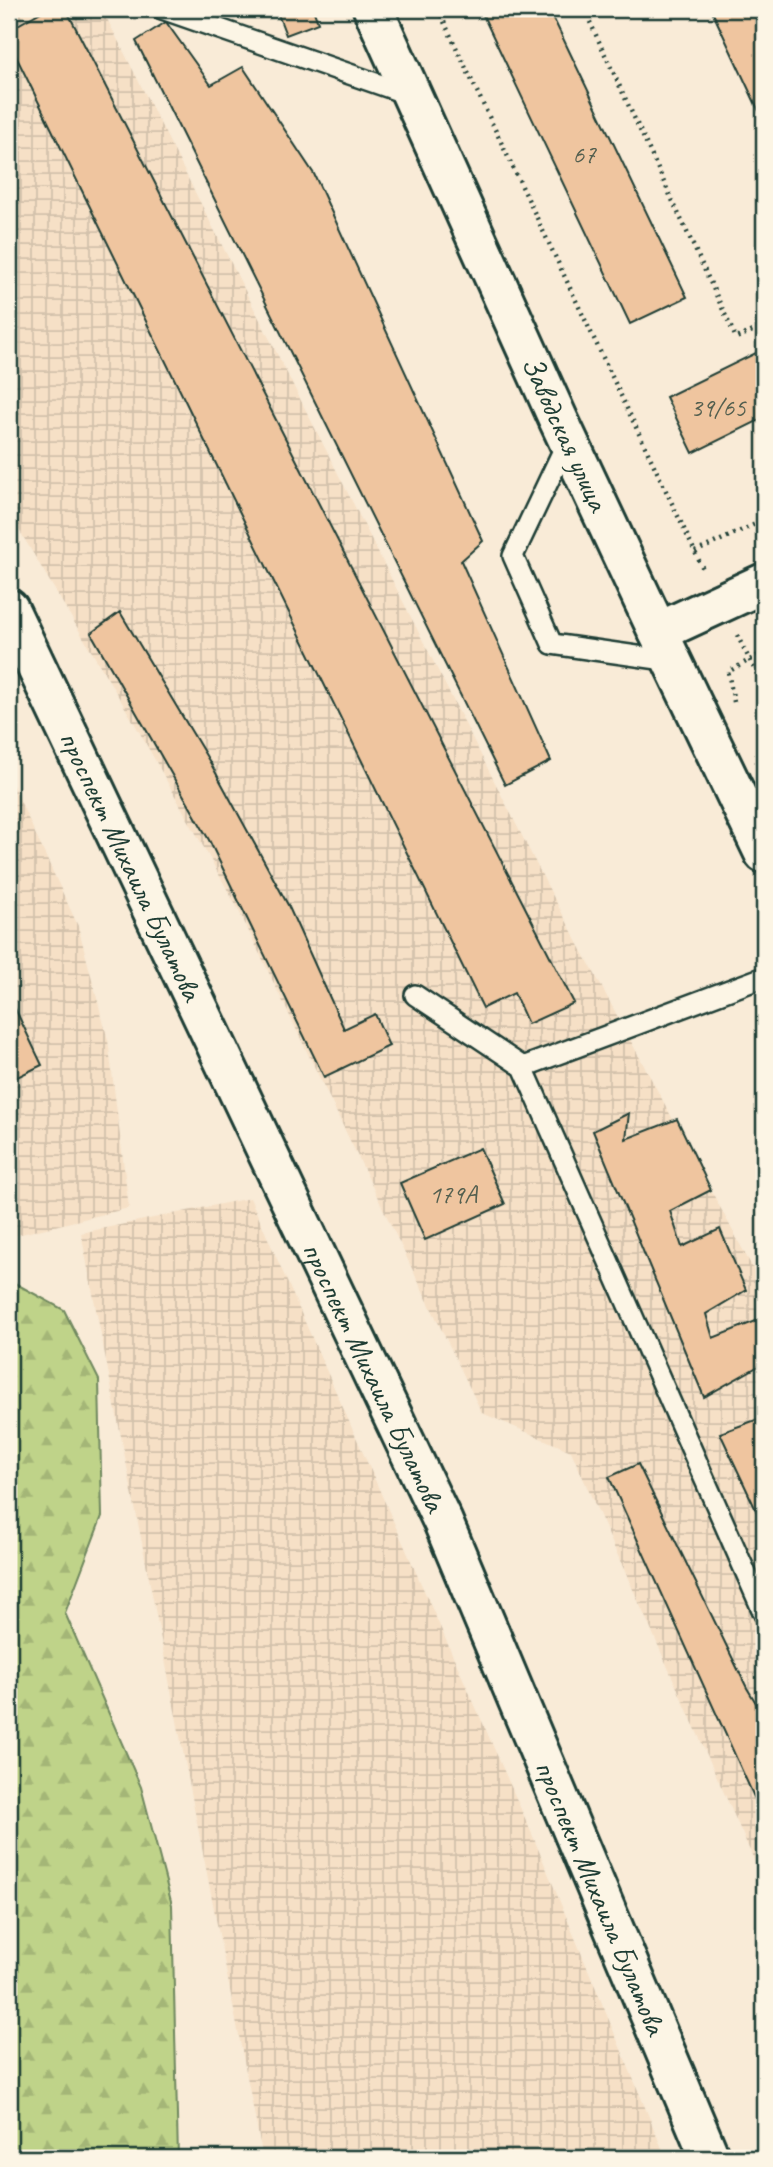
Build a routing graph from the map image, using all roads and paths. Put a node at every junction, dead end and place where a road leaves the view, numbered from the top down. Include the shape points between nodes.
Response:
1 (162, 9) edge
2 (373, 9) edge
3 (438, 9) edge
4 (584, 9) edge
5 (411, 95) junction
6 (764, 326) edge
7 (568, 439) junction
8 (764, 520) edge
9 (695, 552) junction
10 (764, 583) edge
11 (720, 603) junction
12 (9, 609) edge
13 (665, 647) junction
14 (764, 652) edge
15 (750, 659) junction
16 (764, 688) edge
17 (735, 707) dead end
18 (764, 853) edge
19 (764, 977) edge
20 (415, 995) dead end
21 (523, 1067) junction
22 (764, 1614) edge
23 (710, 2158) edge

1 - 5 lane
2 - 5 street, Заводская улица
3 - 9 path
4 - 6 path via 736,338
5 - 7 street, Заводская улица
7 - 13 street, Заводская улица
7 - 13 lane via 513,556 552,644
8 - 9 path
9 - 11 path
10 - 11 street
11 - 13 street
11 - 15 path
12 - 23 street, проспект Михаила Булатова via 443,1522
13 - 18 street, Заводская улица
14 - 15 path
15 - 16 path
15 - 17 path via 727,672
19 - 21 lane
20 - 21 lane
21 - 22 lane

